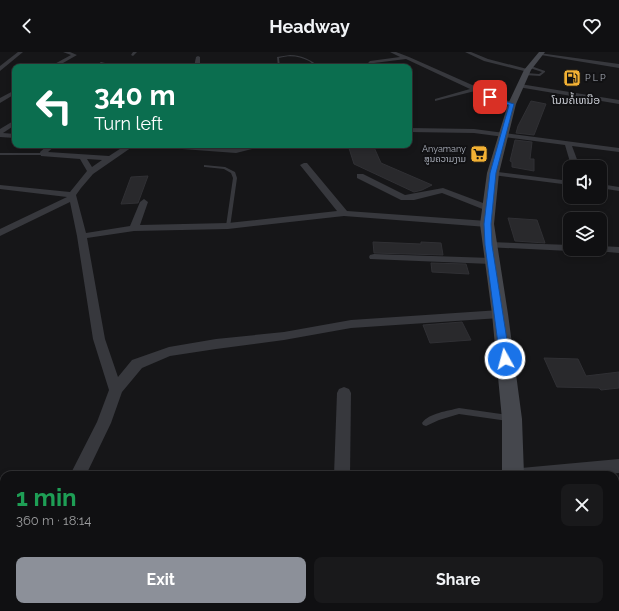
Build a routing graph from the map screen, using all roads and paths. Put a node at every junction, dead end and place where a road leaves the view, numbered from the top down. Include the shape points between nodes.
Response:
1 (22, 52) edge
2 (65, 52) edge
3 (392, 52) edge
4 (467, 52) edge
5 (541, 53) edge
6 (198, 57) dead end
7 (406, 58) junction
8 (58, 64) edge
9 (197, 64) edge
10 (279, 64) edge
11 (315, 64) edge
12 (371, 64) edge
13 (619, 66) edge
14 (0, 69) edge
15 (526, 74) junction
16 (474, 90) junction
17 (12, 94) edge
18 (437, 100) dead end
19 (0, 101) edge
20 (619, 102) edge
21 (512, 104) junction
22 (12, 124) edge
23 (412, 130) edge
24 (0, 132) edge
25 (502, 134) junction
26 (0, 135) edge
27 (12, 136) edge
28 (568, 144) junction
29 (49, 148) edge
30 (127, 148) edge
31 (196, 148) edge
32 (250, 148) edge
33 (619, 150) edge
34 (0, 154) edge
35 (44, 154) junction
36 (82, 157) junction
37 (112, 158) junction
38 (573, 160) edge
39 (304, 165) dead end
40 (205, 166) dead end
41 (91, 171) junction
42 (493, 173) junction
43 (360, 176) dead end
44 (563, 182) edge
45 (0, 187) edge
46 (607, 187) edge
47 (619, 189) edge
48 (72, 196) junction
49 (144, 202) dead end
50 (488, 208) junction
51 (344, 213) junction
52 (487, 224) junction
53 (228, 226) junction
54 (134, 228) junction
55 (0, 233) edge
56 (82, 236) junction
57 (489, 245) junction
58 (563, 248) edge
59 (607, 249) edge
60 (619, 250) edge
61 (374, 257) dead end
62 (491, 261) junction
63 (500, 314) junction
64 (116, 390) junction
65 (344, 393) dead end
66 (512, 419) junction
67 (426, 423) dead end
68 (619, 466) edge
69 (80, 471) edge
70 (342, 471) edge
71 (513, 471) edge
72 (565, 471) edge

1 - 14 street
2 - 8 street via 75,55
3 - 7 street
4 - 15 street
5 - 13 street
5 - 15 main road
6 - 9 street
7 - 12 street
7 - 16 street
10 - 11 lane via 278,58 295,56 307,58
15 - 20 street
15 - 21 main road
16 - 18 street
16 - 21 street
17 - 19 street
21 - 25 main road
22 - 24 street
23 - 25 street
25 - 28 street
25 - 42 main road
26 - 27 street
28 - 33 street
28 - 38 street
29 - 35 street
30 - 37 street
31 - 32 street via 236,151
34 - 35 lane
35 - 36 street
36 - 37 street
36 - 41 street
37 - 41 street
39 - 51 street
40 - 53 lane via 225,168 233,172 235,178
41 - 48 street via 79,183
42 - 44 street
42 - 50 main road
43 - 50 street via 404,198 443,190
45 - 48 street
46 - 47 street
48 - 55 street
48 - 56 street
49 - 54 street
50 - 52 main road
51 - 52 street
51 - 53 street
52 - 57 main road
53 - 54 street
54 - 56 street
56 - 64 street via 99,339
57 - 58 street
57 - 62 main road
59 - 60 street
61 - 62 street
62 - 63 main road
63 - 64 street via 351,324 169,352 137,364
63 - 66 main road
64 - 69 street via 104,423
65 - 70 street
66 - 67 lane via 459,412 437,417
66 - 71 main road
68 - 72 street

